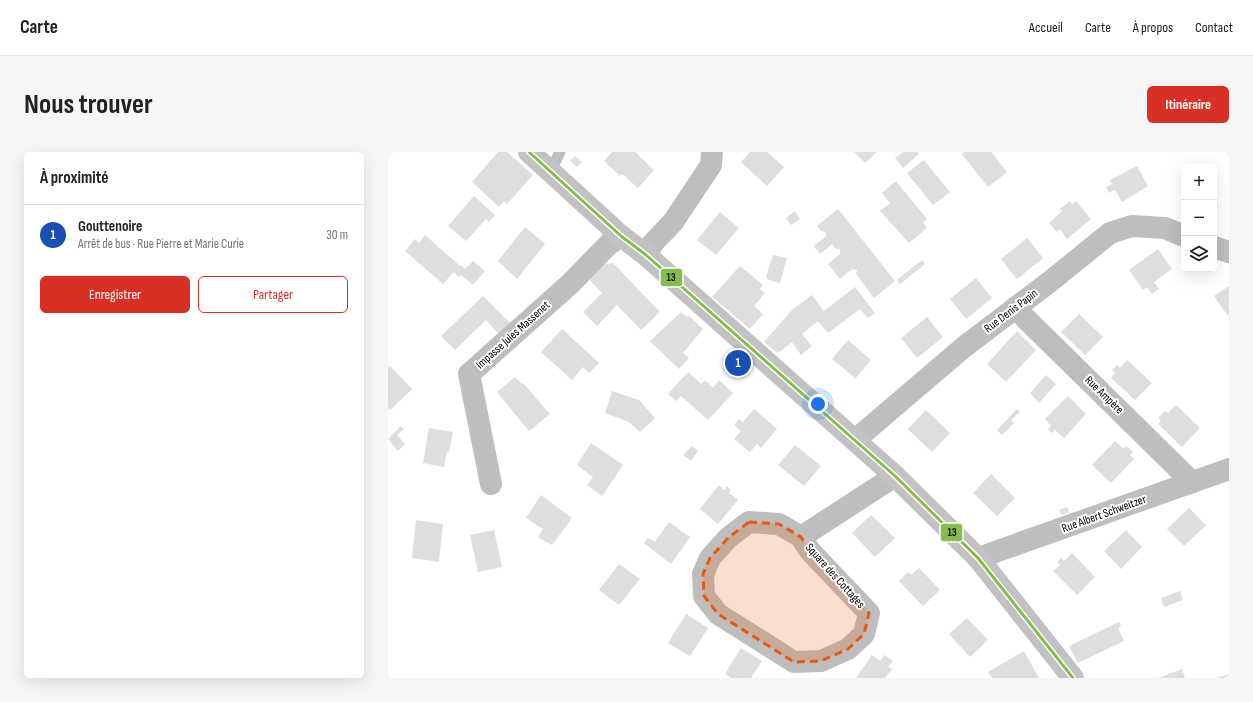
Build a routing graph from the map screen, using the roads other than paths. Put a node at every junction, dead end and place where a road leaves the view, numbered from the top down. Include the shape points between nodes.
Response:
1 (529, 152) edge
2 (560, 152) edge
3 (712, 152) edge
4 (550, 172) junction
5 (1181, 235) edge
6 (621, 236) junction
7 (1217, 248) edge
8 (1229, 252) edge
9 (646, 255) junction
10 (1015, 308) junction
11 (855, 440) junction
12 (1229, 469) edge
13 (895, 476) junction
14 (1192, 482) junction
15 (491, 484) dead end
16 (801, 537) junction
17 (978, 558) junction
18 (1072, 678) edge

1 - 4 main road
2 - 4 lane
3 - 9 street via 711,166 674,222 653,243
4 - 6 main road
5 - 10 street, Rue Denis Papin via 1165,228 1132,226 1110,233
6 - 9 main road
6 - 15 street, Impasse Jules Massenet via 609,244 570,284 469,374
7 - 8 street
9 - 11 main road
10 - 11 street, Rue Denis Papin via 964,347
10 - 14 street, Rue Ampère
11 - 13 main road
12 - 14 street, Rue Albert Schweitzer
13 - 16 street, Square des Cottages
13 - 17 main road
14 - 17 street, Rue Albert Schweitzer
16 - 16 street, Square des Cottages via 779,524 749,522 728,538 710,558 703,574 704,596 718,614 794,662 821,661 848,649 864,634 869,613 810,551
17 - 18 main road

